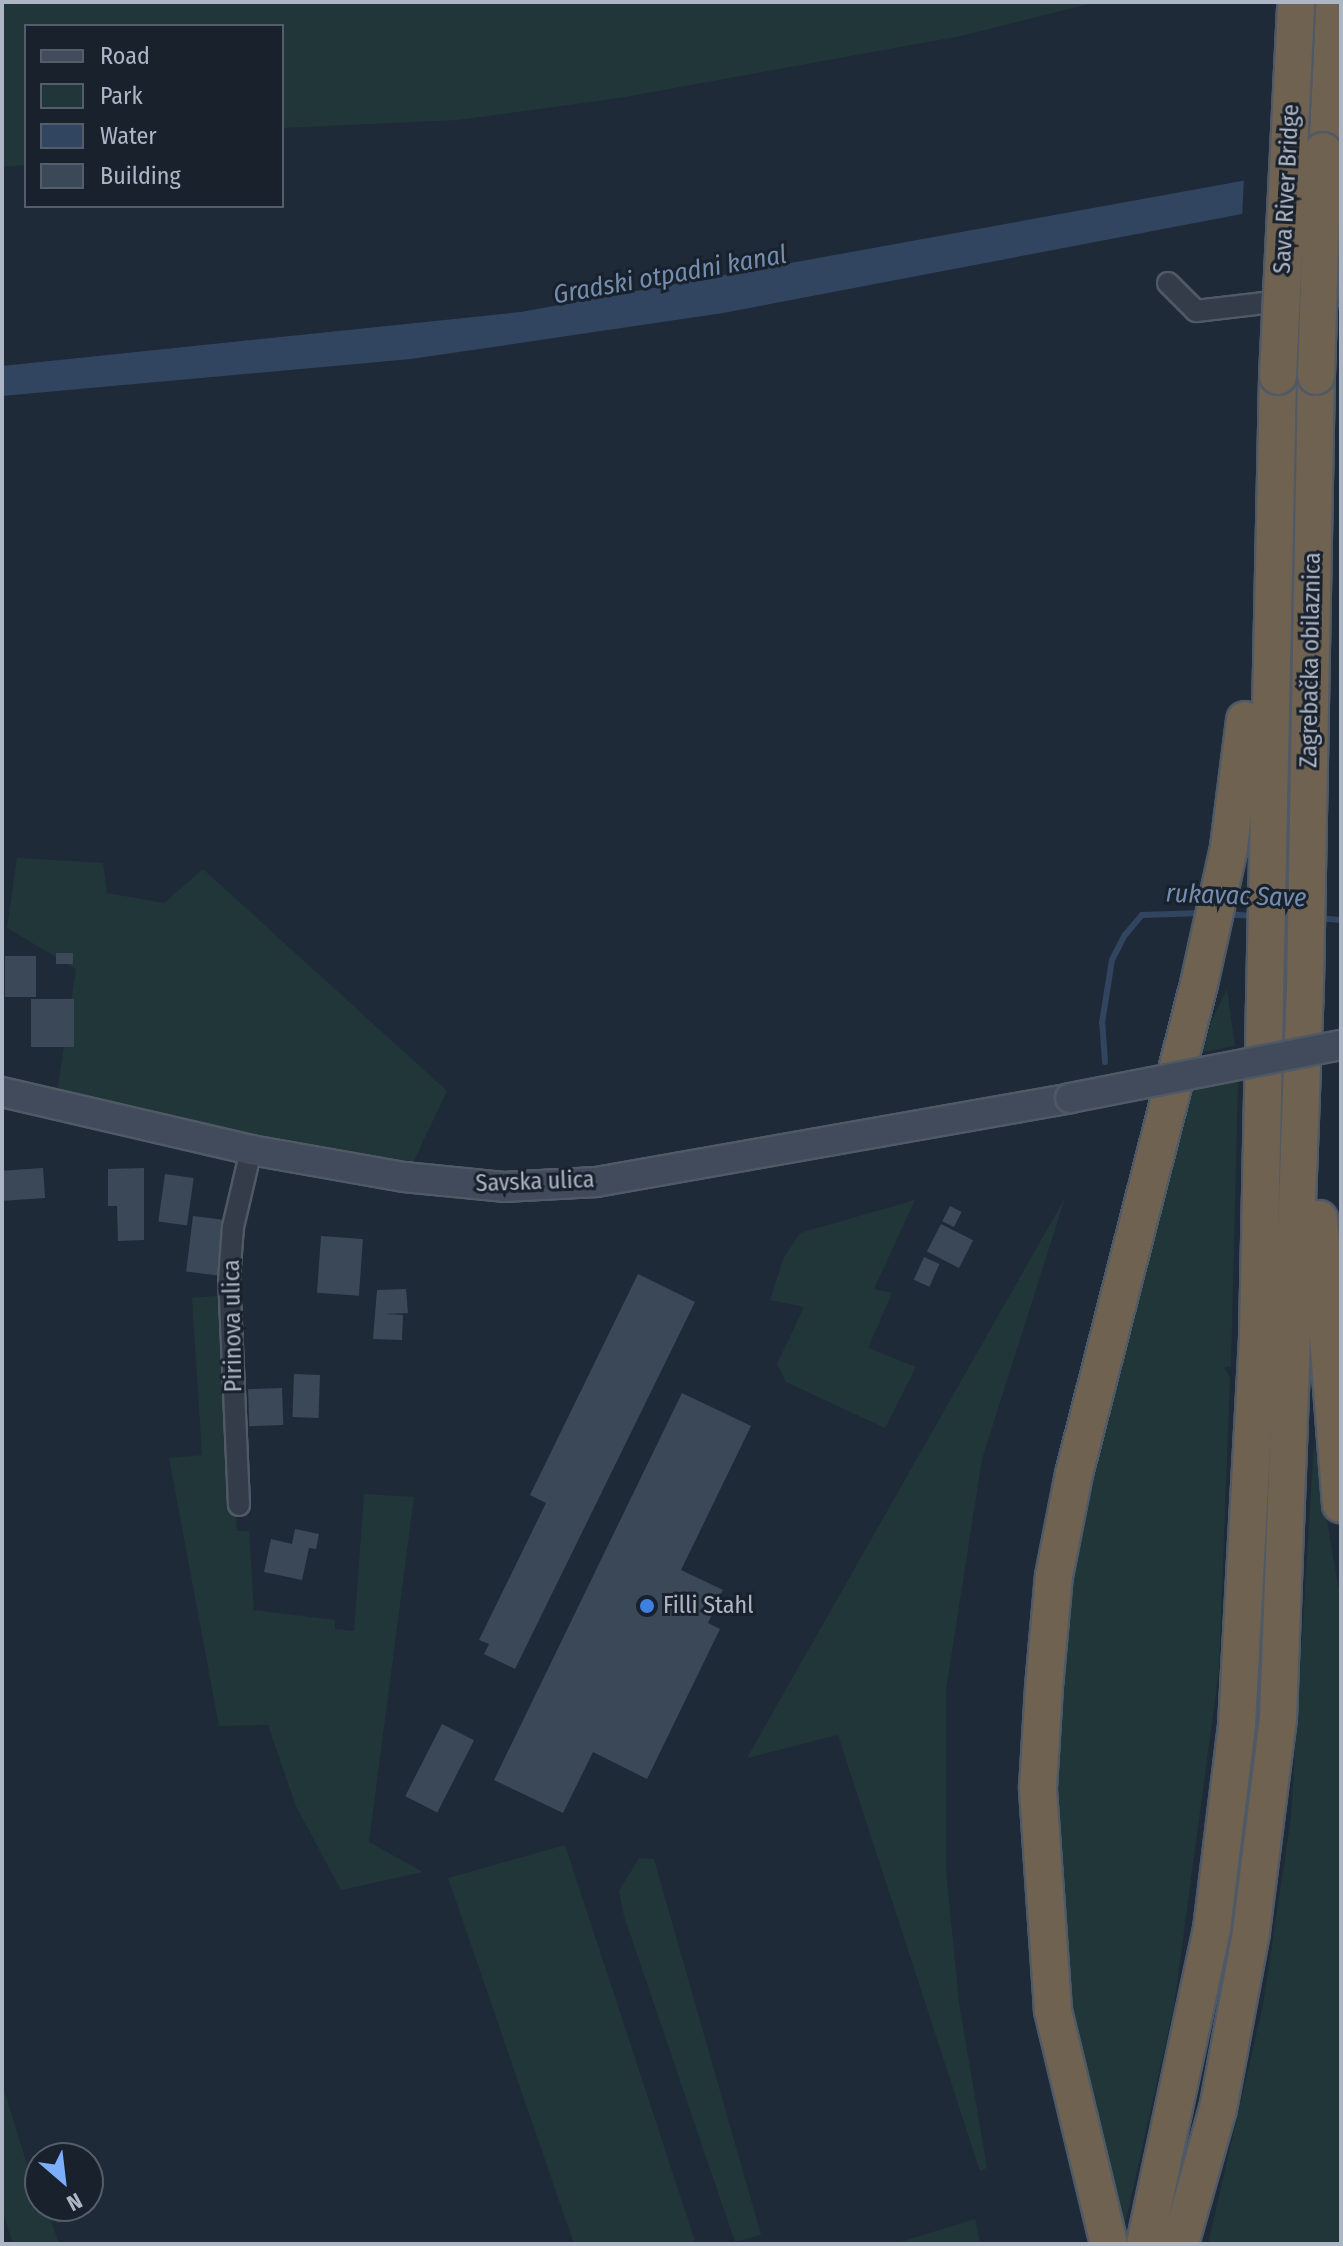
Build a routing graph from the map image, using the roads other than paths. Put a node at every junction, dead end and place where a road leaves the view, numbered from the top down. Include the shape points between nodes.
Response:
1 (1296, 2) edge
2 (1331, 2) edge
3 (1168, 283) dead end
4 (1341, 294) edge
5 (1316, 376) joint
6 (1274, 491) junction
7 (1310, 985) junction
8 (1341, 1045) edge
9 (2, 1092) edge
10 (251, 1150) junction
11 (1341, 1504) edge
12 (239, 1505) dead end
13 (1109, 2244) edge
14 (1145, 2244) edge
15 (1180, 2244) edge

1 - 6 highway, Sava River Bridge, bridge
2 - 5 highway, Sava River Bridge, bridge
3 - 4 street via 1196,311
5 - 7 highway, Zagrebačka obilaznica via 1306,945
6 - 13 highway via 1257,526 1229,847 1199,984 1096,1373 1052,1592 1038,1788 1053,2010
6 - 14 highway via 1258,1333 1237,1725 1212,1929
7 - 11 highway via 1319,1252
7 - 15 highway via 1278,1718 1251,1932 1218,2109
8 - 10 main road, Savska ulica, bridge via 1070,1098 541,1187 404,1177
9 - 10 main road, Savska ulica
10 - 12 street, Pirinova ulica via 233,1227 229,1280

